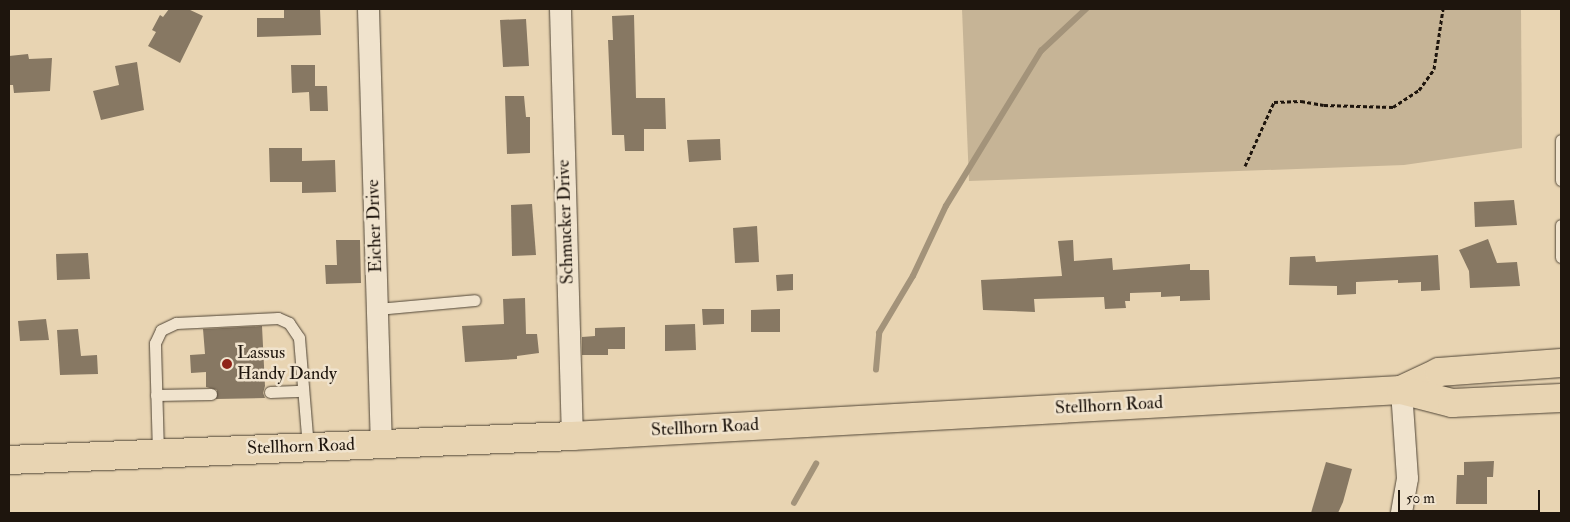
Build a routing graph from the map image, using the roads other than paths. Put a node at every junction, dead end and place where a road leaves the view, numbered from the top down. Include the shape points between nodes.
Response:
1 (368, 9) edge
2 (560, 9) edge
3 (1561, 140) edge
4 (1561, 180) edge
5 (1561, 225) edge
6 (1561, 257) edge
7 (475, 300) dead end
8 (377, 309) junction
9 (1561, 363) edge
10 (1401, 390) junction
11 (304, 391) junction
12 (270, 392) dead end
13 (211, 394) dead end
14 (156, 395) junction
15 (1561, 398) edge
16 (572, 436) junction
17 (381, 444) junction
18 (308, 447) junction
19 (158, 453) junction
20 (9, 460) edge
21 (1401, 513) edge

1 - 8 street, Eicher Drive
2 - 16 street, Schmucker Drive
3 - 4 lane
5 - 6 lane
7 - 8 lane
8 - 17 street, Eicher Drive
9 - 10 main road, Stellhorn Road via 1439,372
10 - 15 main road, Stellhorn Road via 1452,403
10 - 16 main road, Stellhorn Road
10 - 21 street via 1407,478
11 - 12 lane
11 - 14 lane via 299,338 289,322 278,318 176,322 161,330 155,343
11 - 18 lane
13 - 14 lane
14 - 19 lane
16 - 17 main road, Stellhorn Road
17 - 18 main road, Stellhorn Road
18 - 19 main road, Stellhorn Road
19 - 20 main road, Stellhorn Road

